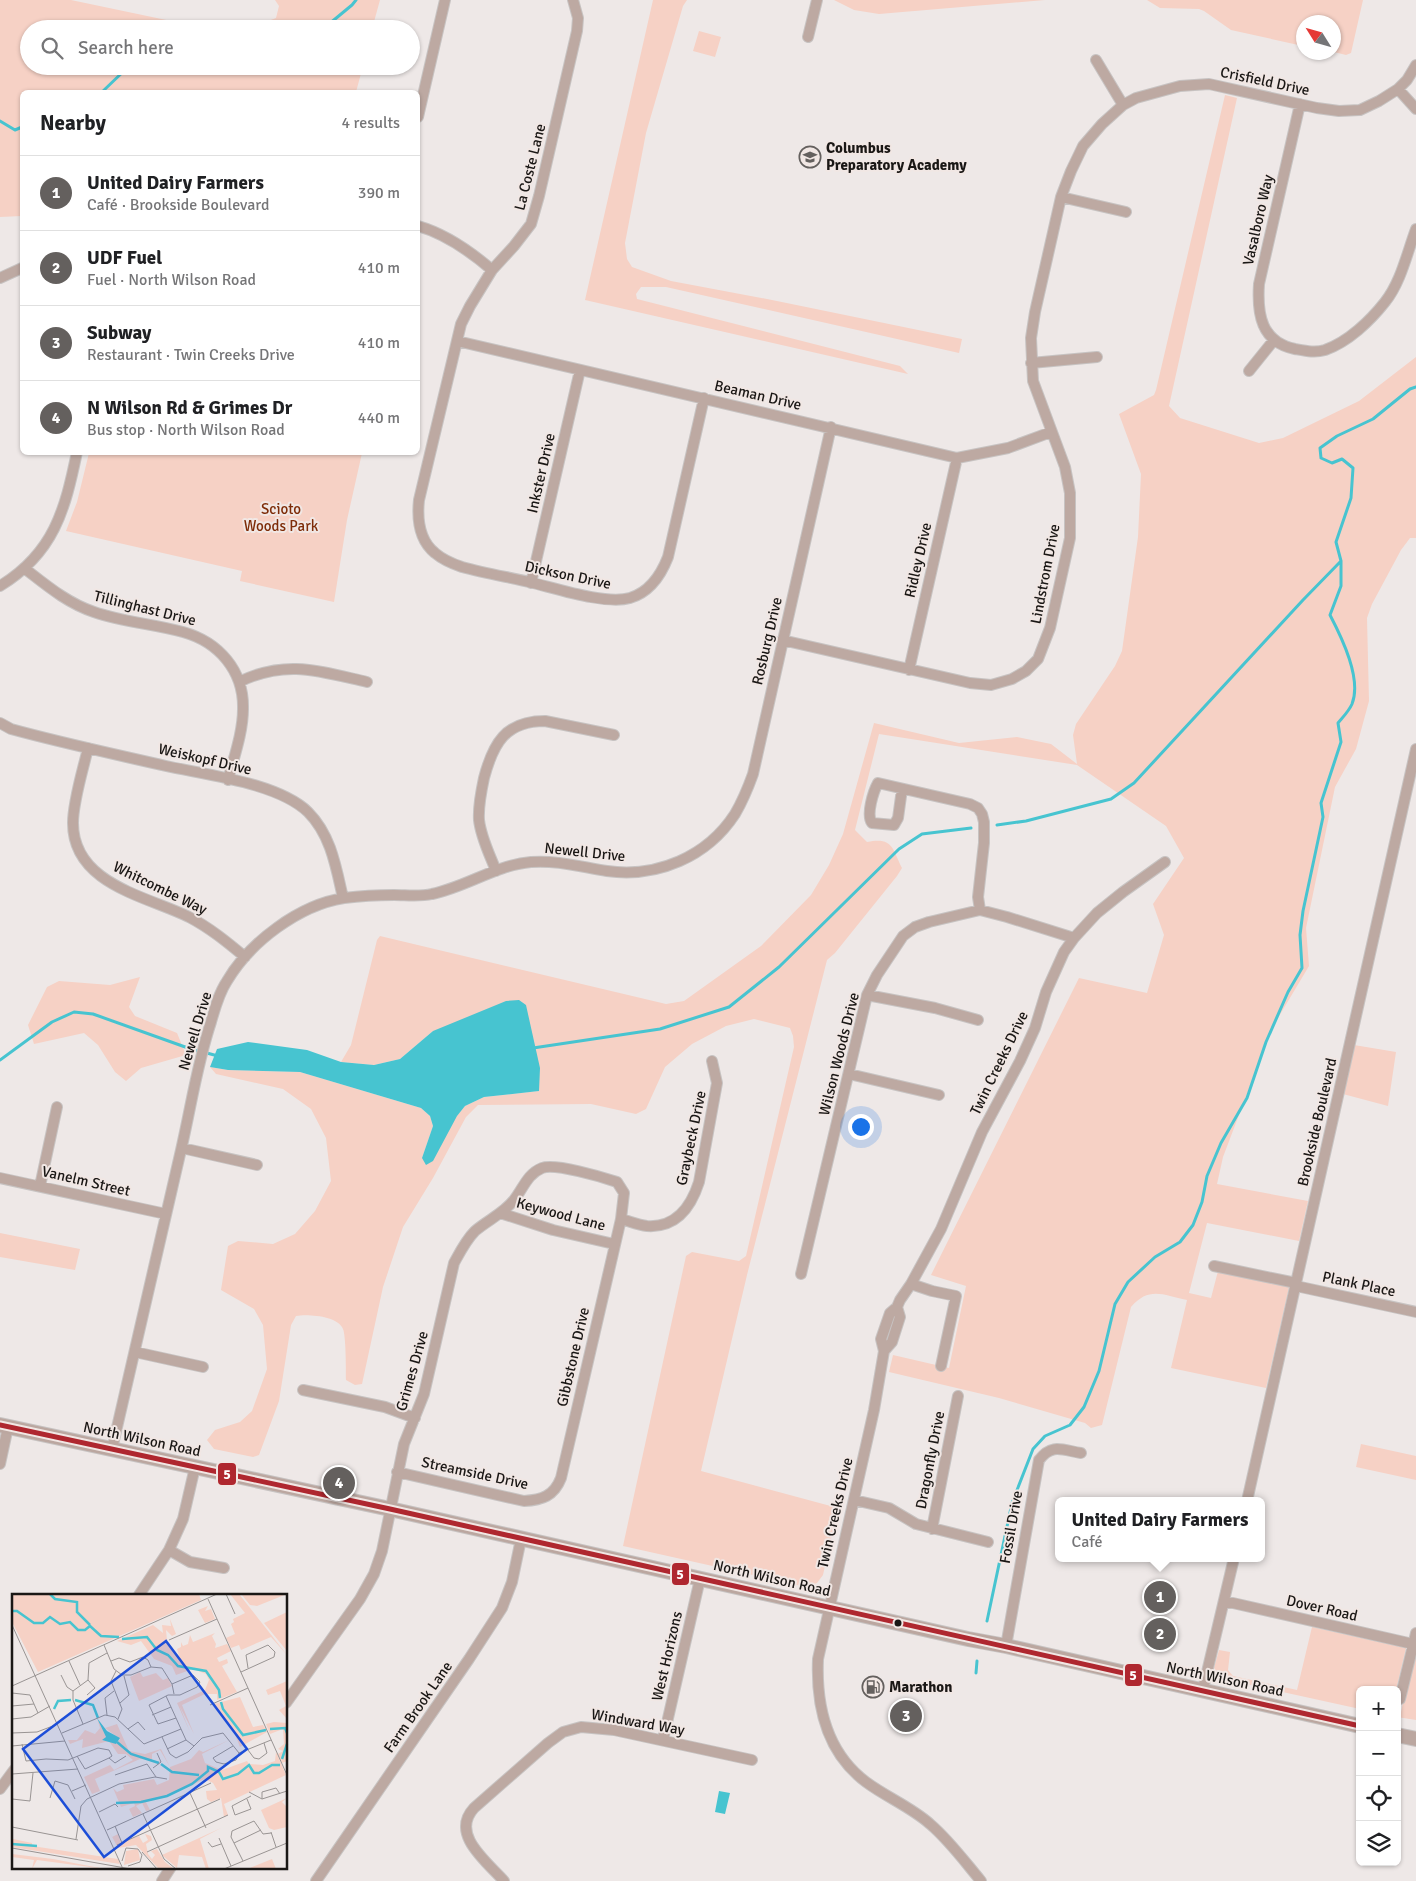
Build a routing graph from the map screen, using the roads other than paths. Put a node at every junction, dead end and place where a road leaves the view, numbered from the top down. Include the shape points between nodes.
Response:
1 (445, 0) edge
2 (573, 0) edge
3 (817, 0) edge
4 (808, 37) dead end
5 (1096, 60) dead end
6 (1416, 65) edge
7 (1398, 89) junction
8 (1300, 104) junction
9 (1123, 105) junction
10 (420, 108) edge
11 (1416, 109) edge
12 (1061, 197) junction
13 (1126, 212) dead end
14 (420, 227) edge
15 (1416, 229) edge
16 (20, 269) edge
17 (492, 270) junction
18 (0, 278) edge
19 (1274, 340) junction
20 (457, 342) junction
21 (1097, 357) dead end
22 (1031, 363) junction
23 (580, 370) junction
24 (1249, 371) dead end
25 (704, 398) junction
26 (831, 427) junction
27 (1051, 432) junction
28 (76, 455) edge
29 (957, 458) junction
30 (420, 527) joint
31 (24, 568) junction
32 (531, 582) junction
33 (0, 586) edge
34 (782, 640) junction
35 (909, 670) junction
36 (239, 682) junction
37 (367, 682) dead end
38 (0, 723) edge
39 (614, 735) dead end
40 (88, 748) junction
41 (1415, 756) edge
42 (228, 780) junction
43 (902, 789) junction
44 (703, 848) joint
45 (1165, 862) dead end
46 (496, 871) junction
47 (343, 898) junction
48 (980, 910) junction
49 (1074, 938) junction
50 (245, 957) junction
51 (867, 995) junction
52 (978, 1020) dead end
53 (712, 1060) dead end
54 (849, 1074) junction
55 (939, 1095) dead end
56 (57, 1107) dead end
57 (182, 1148) junction
58 (257, 1165) dead end
59 (0, 1178) edge
60 (40, 1186) junction
61 (500, 1213) junction
62 (166, 1214) junction
63 (621, 1219) junction
64 (614, 1244) junction
65 (1214, 1266) dead end
66 (801, 1274) dead end
67 (911, 1284) junction
68 (1296, 1285) junction
69 (1416, 1312) edge
70 (135, 1352) junction
71 (941, 1366) dead end
72 (203, 1367) dead end
73 (303, 1390) dead end
74 (958, 1396) dead end
75 (415, 1418) junction
76 (4, 1426) edge
77 (112, 1449) junction
78 (1081, 1453) dead end
79 (0, 1464) edge
80 (195, 1467) junction
81 (397, 1472) junction
82 (547, 1497) joint
83 (1248, 1497) edge
84 (854, 1500) junction
85 (390, 1510) junction
86 (932, 1529) junction
87 (521, 1539) junction
88 (988, 1542) dead end
89 (170, 1550) junction
90 (1233, 1562) edge
91 (224, 1568) dead end
92 (700, 1579) junction
93 (140, 1594) edge
94 (1224, 1601) junction
95 (830, 1608) junction
96 (1416, 1633) edge
97 (1413, 1644) junction
98 (1006, 1646) junction
99 (1203, 1690) junction
100 (1401, 1695) edge
101 (288, 1700) edge
102 (1356, 1725) edge
103 (1401, 1736) edge
104 (1416, 1739) edge
105 (663, 1740) junction
106 (752, 1760) dead end
107 (12, 1773) edge
108 (0, 1789) edge
109 (170, 1868) edge
110 (162, 1881) edge
111 (316, 1881) edge
112 (504, 1881) edge
113 (981, 1881) edge

1 - 10 street
2 - 17 street, La Coste Lane via 578,18 577,31 540,196 531,224
3 - 4 street
5 - 9 street
6 - 7 street
7 - 8 street, Crisfield Drive via 1360,110 1339,111
7 - 11 street
8 - 9 street, Crisfield Drive via 1209,84 1180,86 1136,98
8 - 19 street, Vasalboro Way via 1259,284 1257,305 1265,328
9 - 12 street, Lindstrom Drive via 1083,146
12 - 13 street
12 - 22 street, Lindstrom Drive via 1035,312
14 - 17 street via 435,231
15 - 19 street via 1390,295 1343,341 1326,350 1307,352 1288,348
16 - 18 street
17 - 20 street, La Coste Lane via 461,324
19 - 24 street
20 - 23 street, Beaman Drive
20 - 30 street, La Coste Lane via 419,500
21 - 22 street
22 - 27 street, Lindstrom Drive via 1033,381
23 - 25 street, Beaman Drive
23 - 32 street, Inkster Drive
25 - 26 street, Beaman Drive
25 - 32 street, Dickson Drive via 668,557 654,583 644,592 615,600
26 - 29 street, Beaman Drive
26 - 34 street, Rosburg Drive
27 - 29 street, Beaman Drive via 1008,448
27 - 35 street, Lindstrom Drive via 1065,467 1070,493 1070,538 1050,628 1038,658 1026,671 991,685 970,684
28 - 31 street via 65,506 56,526
29 - 35 street, Ridley Drive
30 - 32 street, Dickson Drive via 425,542 447,561
31 - 33 street
31 - 36 street, Tillinghast Drive via 59,595 95,612 203,639 228,661
34 - 35 street, Lindstrom Drive
34 - 44 street, Rosburg Drive via 753,774 745,796 734,815
36 - 37 street via 263,671 289,668 317,670
36 - 42 street, Tillinghast Drive via 243,710
38 - 40 street, Weiskopf Drive via 11,729
39 - 46 street via 535,721 516,727 496,744 488,763 479,806 482,832
40 - 42 street, Weiskopf Drive
40 - 50 street, Whitcombe Way via 73,823 80,854 90,868 116,886 190,918 223,938
41 - 68 street, Brookside Boulevard
42 - 47 street, Weiskopf Drive via 274,791 290,798 310,814 330,846
43 - 43 street via 878,783 869,817 872,823 894,825
43 - 48 street via 970,804 982,814 984,842 978,897
44 - 46 street, Newell Drive via 682,861 648,871 626,873 560,862 530,862
45 - 49 street, Twin Creeks Drive via 1123,892
46 - 47 street, Newell Drive via 431,894
47 - 50 street, Newell Drive via 315,906 289,920 265,936
48 - 49 street, Wilson Woods Drive
48 - 51 street, Wilson Woods Drive via 929,922 909,931 891,952
49 - 67 street, Twin Creeks Drive via 1064,952 1020,1061 982,1132 941,1229
50 - 57 street, Newell Drive via 226,981 214,1010
51 - 52 street
51 - 54 street, Wilson Woods Drive
53 - 63 street, Graybeck Drive via 718,1083 694,1198 679,1217 660,1225 646,1226
54 - 55 street
54 - 66 street, Wilson Woods Drive
56 - 60 street
57 - 58 street
57 - 62 street, Newell Drive
59 - 60 street, Vanelm Street
60 - 62 street, Vanelm Street
61 - 63 street, Grimes Drive via 533,1174 552,1166 617,1182 624,1193
61 - 64 street, Keywood Lane
61 - 75 street, Grimes Drive via 475,1231 454,1263 424,1394
62 - 70 street, Newell Drive
63 - 64 street, Gibbstone Drive
64 - 82 street, Gibbstone Drive via 561,1478
65 - 68 street, Plank Place
67 - 71 street via 956,1296
67 - 84 street, Twin Creeks Drive via 897,1307 900,1317 892,1342 884,1351
68 - 69 street, Plank Place
68 - 83 street, Brookside Boulevard
70 - 72 street
70 - 77 street, Newell Drive
73 - 75 street via 385,1407
74 - 86 street, Dragonfly Drive
75 - 81 street, Grimes Drive
76 - 77 main road, North Wilson Road
76 - 79 street
77 - 80 main road, North Wilson Road
78 - 98 street, Fossil Drive via 1054,1448 1048,1450 1036,1467
80 - 85 main road, North Wilson Road
80 - 89 street via 183,1519
81 - 82 street, Streamside Drive via 524,1502
81 - 85 street, Grimes Drive
84 - 86 street via 889,1508 916,1524
84 - 95 street, Twin Creeks Drive
85 - 87 main road, North Wilson Road
85 - 101 street, Grimes Drive via 374,1574 360,1599
86 - 88 street
87 - 92 main road, North Wilson Road
87 - 111 street, Farm Brook Lane via 512,1582 502,1608
89 - 91 street via 190,1562
89 - 93 street
90 - 94 street
92 - 95 main road, North Wilson Road
92 - 105 street, West Horizons
94 - 97 street, Dover Road
94 - 99 street
95 - 98 main road, North Wilson Road
95 - 113 street, Twin Creeks Drive via 818,1659 817,1681 822,1719 830,1739 867,1783 941,1833
96 - 97 street
97 - 100 street
98 - 99 main road, North Wilson Road
99 - 102 main road, North Wilson Road
103 - 104 main road
105 - 106 street, Windward Way
105 - 112 street, Windward Way via 614,1730 581,1728 563,1732 474,1808 465,1822 466,1835
107 - 108 street
109 - 110 street

